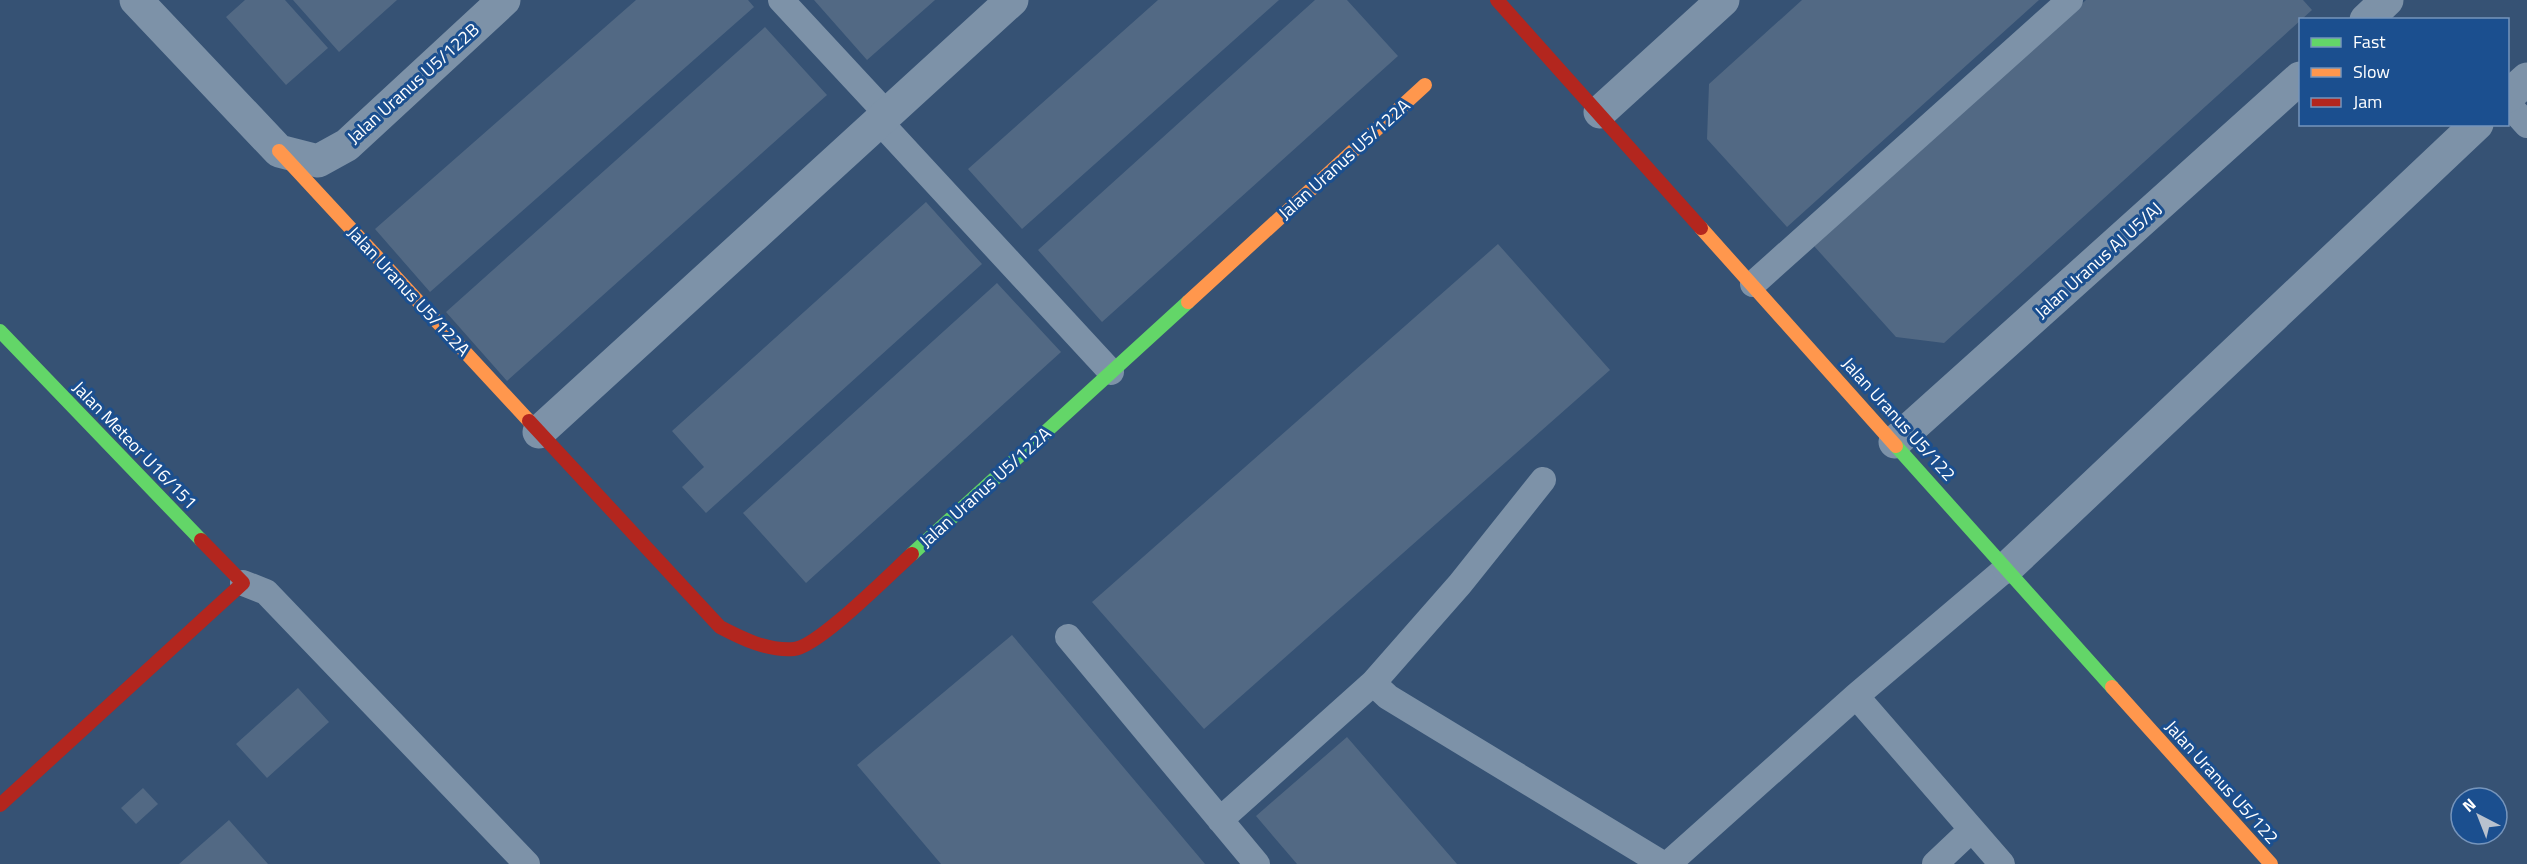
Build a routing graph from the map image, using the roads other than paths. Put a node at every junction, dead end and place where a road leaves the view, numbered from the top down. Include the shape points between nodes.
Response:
1 (136, 0) edge
2 (504, 0) edge
3 (781, 0) edge
4 (1012, 0) edge
5 (1497, 0) edge
6 (1723, 0) edge
7 (2070, 0) edge
8 (2387, 0) edge
9 (2368, 18) edge
10 (2527, 79) edge
11 (2299, 80) edge
12 (1425, 85) dead end
13 (2509, 95) edge
14 (2509, 105) edge
15 (1600, 112) junction
16 (883, 117) junction
17 (2527, 125) edge
18 (2475, 126) edge
19 (279, 151) junction
20 (1753, 284) junction
21 (0, 331) edge
22 (1111, 372) junction
23 (539, 432) junction
24 (1894, 442) junction
25 (1543, 480) dead end
26 (2008, 567) junction
27 (243, 583) junction
28 (1068, 637) dead end
29 (1373, 682) junction
30 (1856, 696) junction
31 (0, 806) edge
32 (1220, 820) junction
33 (1971, 830) junction
34 (527, 864) edge
35 (1257, 864) edge
36 (1663, 864) edge
37 (1668, 864) edge
38 (1935, 864) edge
39 (2002, 864) edge
40 (2271, 864) edge

1 - 19 street, Jalan Uranus U5/122A
2 - 19 street, Jalan Uranus U5/122B via 346,145 318,161
3 - 16 lane
4 - 16 street
5 - 15 street, Jalan Uranus U5/122
6 - 15 street
7 - 20 lane
8 - 9 street
10 - 13 street
11 - 24 street, Jalan Uranus AJ U5/AJ
12 - 22 street, Jalan Uranus U5/122A
14 - 17 lane
15 - 20 street, Jalan Uranus U5/122
16 - 22 lane
16 - 23 street
18 - 26 street
19 - 23 street, Jalan Uranus U5/122A
20 - 24 street, Jalan Uranus U5/122
21 - 27 street, Jalan Meteor U16/151
22 - 23 street, Jalan Uranus U5/122A via 830,629 796,649 756,645 720,627
24 - 26 street, Jalan Uranus U5/122
25 - 29 lane via 1460,584
26 - 30 lane
26 - 40 street, Jalan Uranus U5/122
27 - 31 street
27 - 34 lane via 266,592
28 - 32 lane
29 - 32 lane
29 - 36 lane via 1388,697
30 - 33 lane
30 - 37 lane
32 - 35 lane
33 - 38 lane
33 - 39 lane

